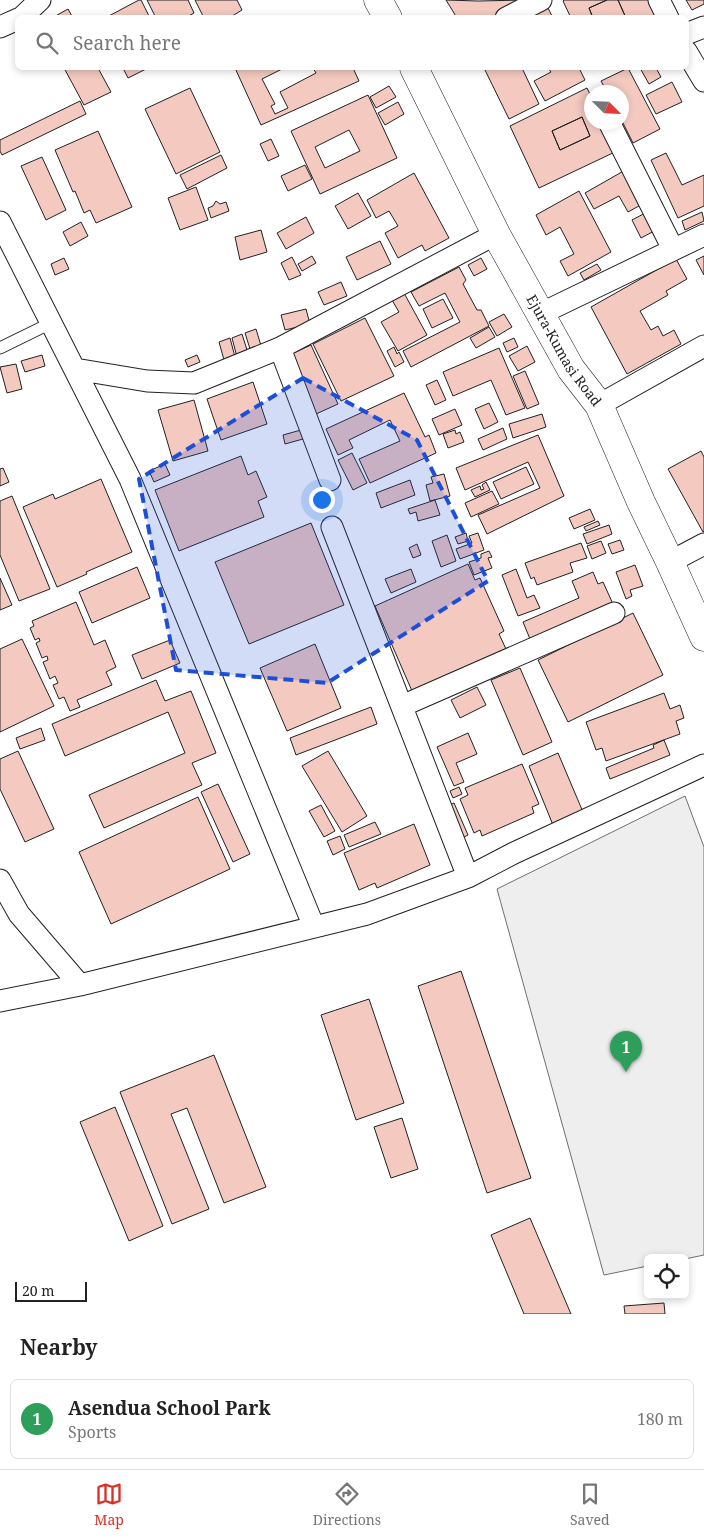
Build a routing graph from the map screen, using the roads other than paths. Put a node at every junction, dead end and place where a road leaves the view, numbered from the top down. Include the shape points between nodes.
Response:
1 (40, 0) edge
2 (378, 0) edge
3 (541, 0) edge
4 (659, 0) edge
5 (24, 15) edge
6 (386, 15) edge
7 (512, 15) edge
8 (666, 15) edge
9 (15, 21) edge
10 (0, 27) edge
11 (704, 27) edge
12 (689, 33) edge
13 (689, 56) edge
14 (415, 70) edge
15 (704, 81) edge
16 (613, 130) edge
17 (0, 222) edge
18 (496, 234) junction
19 (704, 234) edge
20 (673, 249) junction
21 (540, 314) junction
22 (51, 323) junction
23 (704, 346) edge
24 (0, 348) edge
25 (280, 348) junction
26 (75, 369) junction
27 (599, 405) junction
28 (330, 480) dead end
29 (332, 528) dead end
30 (704, 544) edge
31 (670, 562) junction
32 (614, 613) dead end
33 (704, 637) edge
34 (402, 706) junction
35 (704, 765) edge
36 (468, 877) junction
37 (0, 880) edge
38 (314, 927) junction
39 (80, 985) junction
40 (0, 1001) edge

1 - 5 street
2 - 6 main road
3 - 7 street
4 - 8 street
9 - 10 street
11 - 12 street
13 - 15 street
14 - 18 main road, Ejura-Kumasi Road
16 - 20 street
17 - 22 street
18 - 21 main road, Ejura-Kumasi Road
18 - 25 street
19 - 20 street
20 - 21 street
21 - 27 main road, Ejura-Kumasi Road via 571,369
22 - 24 lane
22 - 26 street
23 - 27 street
25 - 26 street via 194,383 147,381
25 - 28 street
26 - 38 street via 130,479
27 - 31 main road, Ejura-Kumasi Road
29 - 34 street
30 - 31 street
31 - 33 main road, Ejura-Kumasi Road
32 - 34 street
34 - 36 street
35 - 36 street
36 - 38 street via 367,914
37 - 39 street via 19,914
38 - 39 street
39 - 40 street

